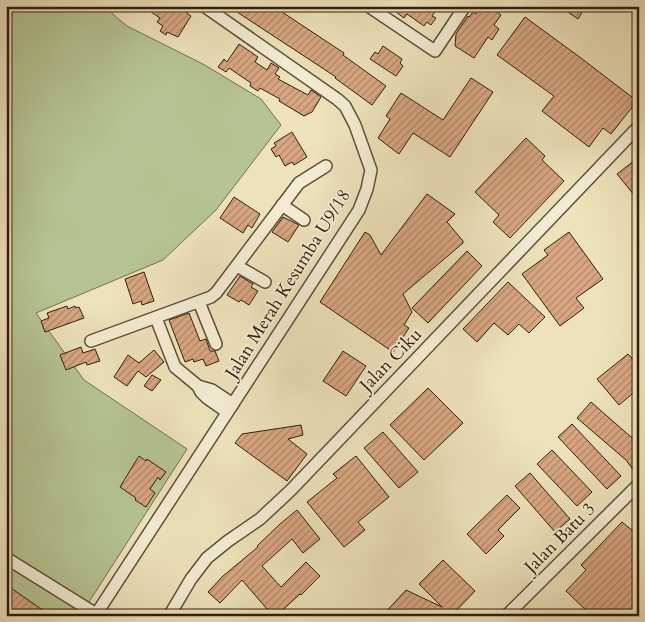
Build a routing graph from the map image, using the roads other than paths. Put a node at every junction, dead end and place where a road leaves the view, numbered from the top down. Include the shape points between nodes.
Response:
1 (204, 6) edge
2 (368, 6) edge
3 (465, 6) edge
4 (639, 126) edge
5 (326, 166) dead end
6 (282, 205) junction
7 (304, 220) dead end
8 (237, 266) junction
9 (265, 282) dead end
10 (199, 302) junction
11 (156, 318) junction
12 (91, 341) dead end
13 (216, 344) dead end
14 (230, 408) junction
15 (639, 484) edge
16 (6, 558) edge
17 (95, 615) edge
18 (169, 616) edge
19 (506, 616) edge

1 - 14 street, Jalan Merah Kesumba U9/18 via 345,106 371,170 359,210
2 - 3 street via 435,51
4 - 18 street, Jalan Ciku via 291,490 260,519 207,558
5 - 6 street via 299,183
6 - 7 street
6 - 8 street
8 - 9 street
8 - 10 street via 216,294
10 - 11 street
10 - 13 street
11 - 12 street
11 - 14 street via 175,367 207,398
14 - 17 street, Jalan Merah Kesumba U9/18
15 - 19 street, Jalan Batu 3
16 - 17 street

